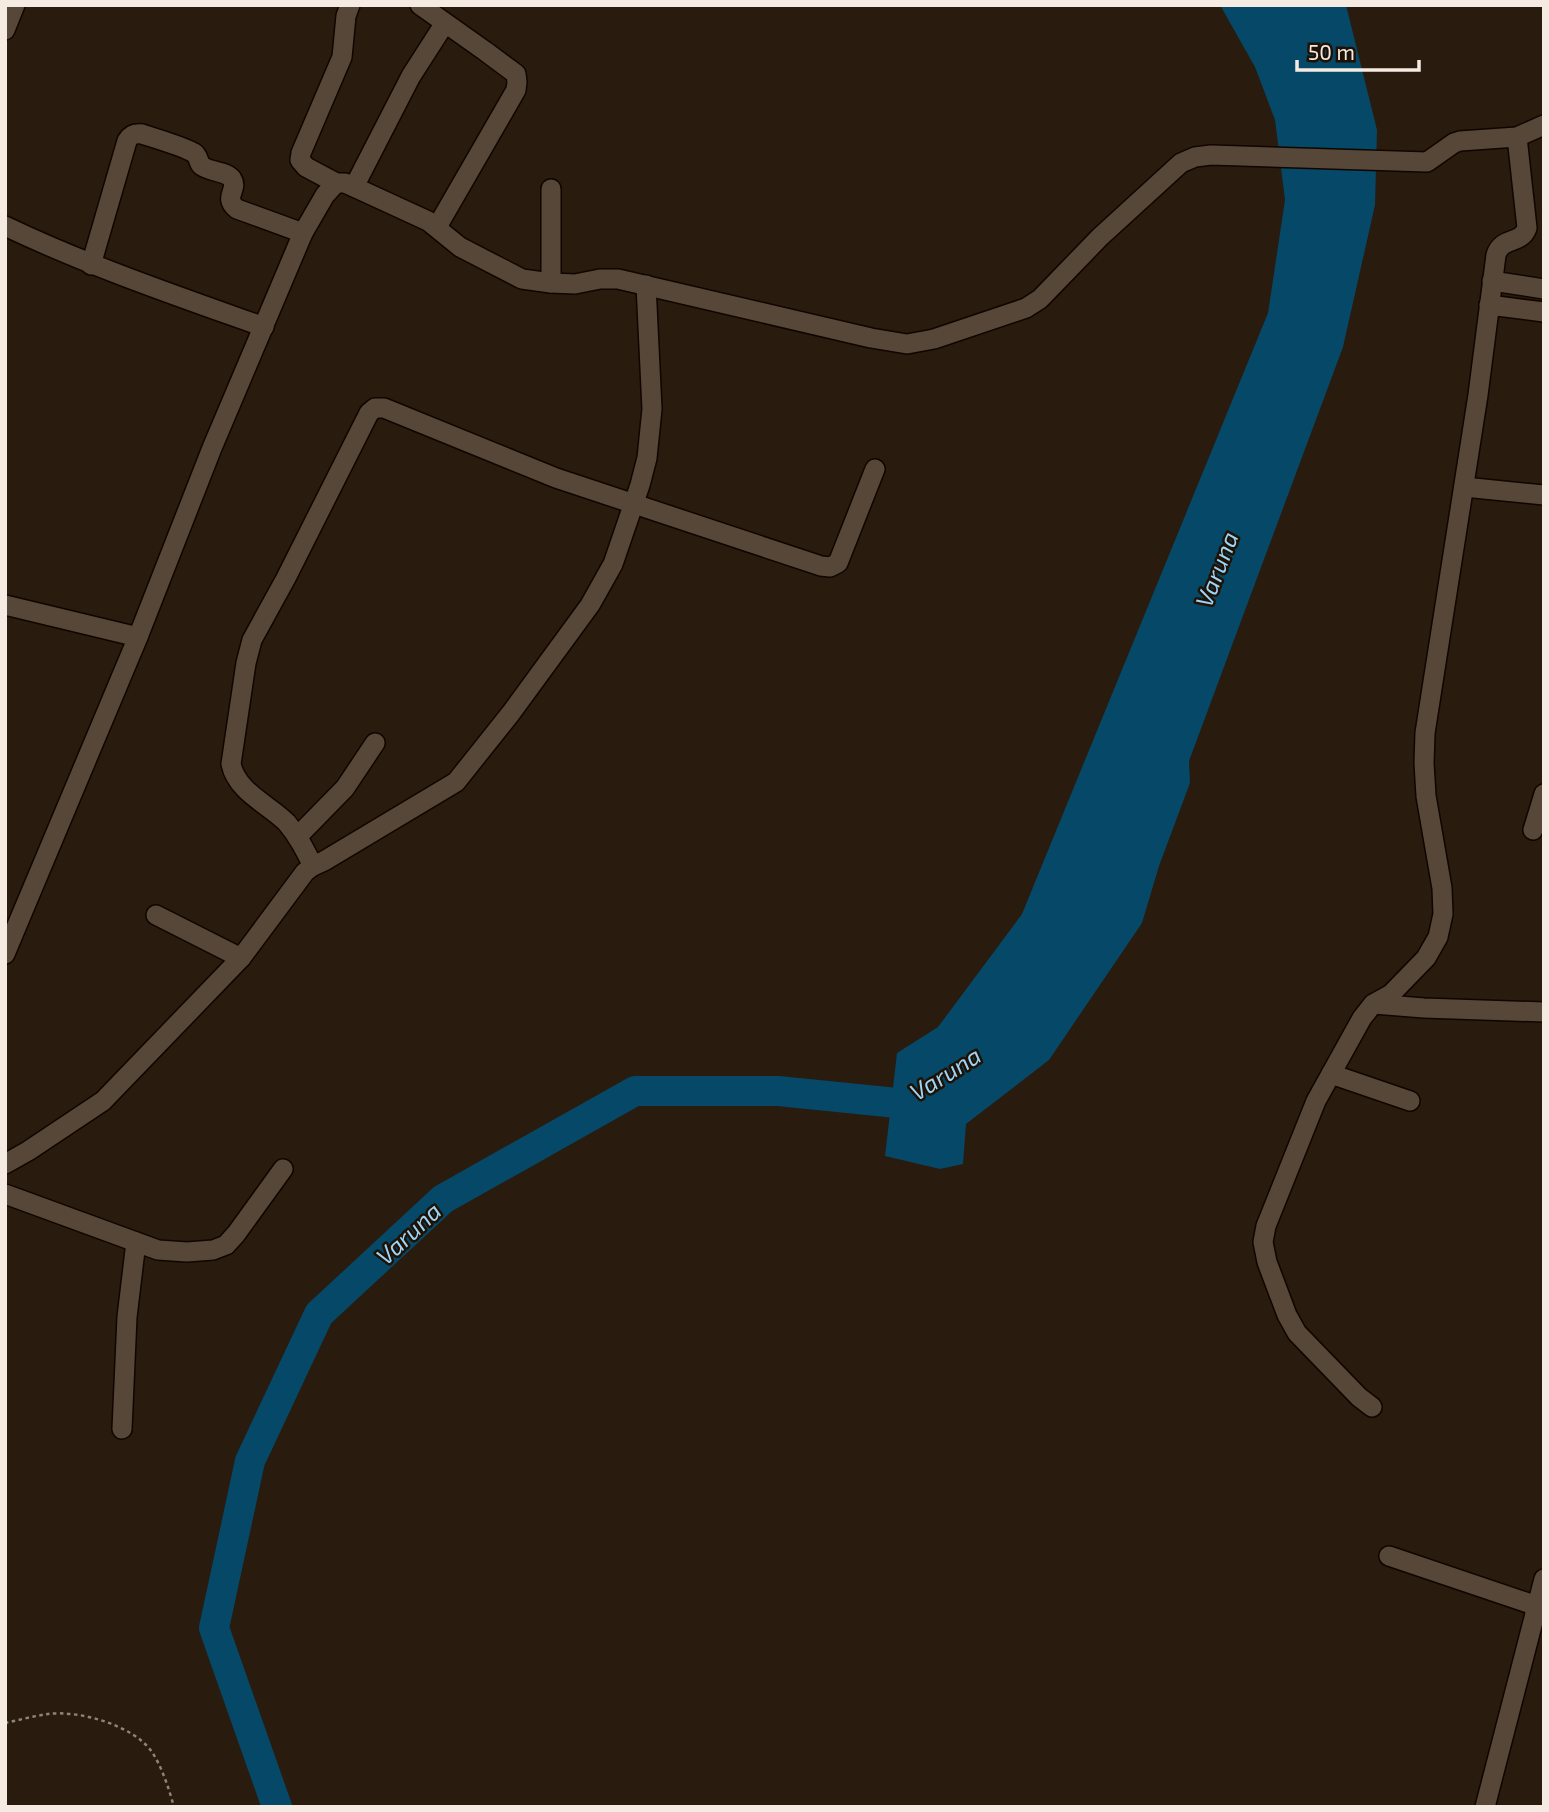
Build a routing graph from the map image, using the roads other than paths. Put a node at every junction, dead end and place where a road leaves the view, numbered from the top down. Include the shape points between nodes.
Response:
1 (15, 5) edge
2 (350, 5) edge
3 (420, 5) edge
4 (445, 23) junction
5 (5, 30) edge
6 (1544, 125) edge
7 (1517, 137) junction
8 (345, 185) junction
9 (551, 189) dead end
10 (5, 226) edge
11 (437, 227) junction
12 (303, 233) junction
13 (91, 265) junction
14 (1492, 281) junction
15 (551, 283) junction
16 (646, 285) junction
17 (1544, 289) edge
18 (1489, 305) junction
19 (1544, 312) edge
20 (264, 327) junction
21 (875, 469) dead end
22 (1464, 487) junction
23 (1544, 495) edge
24 (634, 504) junction
25 (5, 605) edge
26 (138, 637) junction
27 (375, 743) dead end
28 (1544, 794) edge
29 (1533, 830) dead end
30 (298, 836) junction
31 (313, 866) junction
32 (156, 915) dead end
33 (5, 954) edge
34 (240, 958) junction
35 (1373, 1004) junction
36 (1544, 1012) edge
37 (1331, 1074) junction
38 (1410, 1101) dead end
39 (5, 1164) edge
40 (283, 1169) dead end
41 (5, 1194) edge
42 (136, 1242) junction
43 (1372, 1407) dead end
44 (122, 1429) dead end
45 (1389, 1556) dead end
46 (1544, 1579) edge
47 (1537, 1606) junction
48 (1485, 1807) edge

1 - 5 street
2 - 8 street via 342,57 300,160
3 - 4 street
4 - 8 street
4 - 11 street via 516,74 517,82
6 - 7 street
7 - 14 street via 1527,228 1521,237 1498,248
7 - 16 street via 1460,141 1427,162 1195,157 1181,163 1100,237 1040,299 1026,308 907,344
8 - 11 street
8 - 12 street via 325,195
9 - 15 street
10 - 13 street
11 - 15 street via 460,247 509,273
12 - 13 street via 237,209 230,199 234,185 229,176 202,166 194,153 135,133 127,141
12 - 20 street
13 - 20 street
14 - 17 street
14 - 18 street
15 - 16 street via 618,279
16 - 24 street via 652,408
18 - 19 street
18 - 22 street
20 - 26 street
21 - 24 street via 838,563 830,567
22 - 23 street
22 - 35 street via 1424,753 1443,914 1438,937 1426,958 1391,994
24 - 30 street via 556,478 384,408 369,413 252,640 246,663 233,774
24 - 31 street via 613,564 590,605 456,782
25 - 26 street
26 - 33 street
27 - 30 street via 345,788
28 - 29 street
30 - 31 street
31 - 34 street
32 - 34 street
34 - 39 street via 103,1101
35 - 36 street
35 - 37 street
37 - 38 street
37 - 43 street via 1301,1138 1263,1242 1297,1333
40 - 42 street via 226,1245 187,1252 158,1250
41 - 42 street
42 - 44 street
45 - 47 street
46 - 47 street
47 - 48 street

